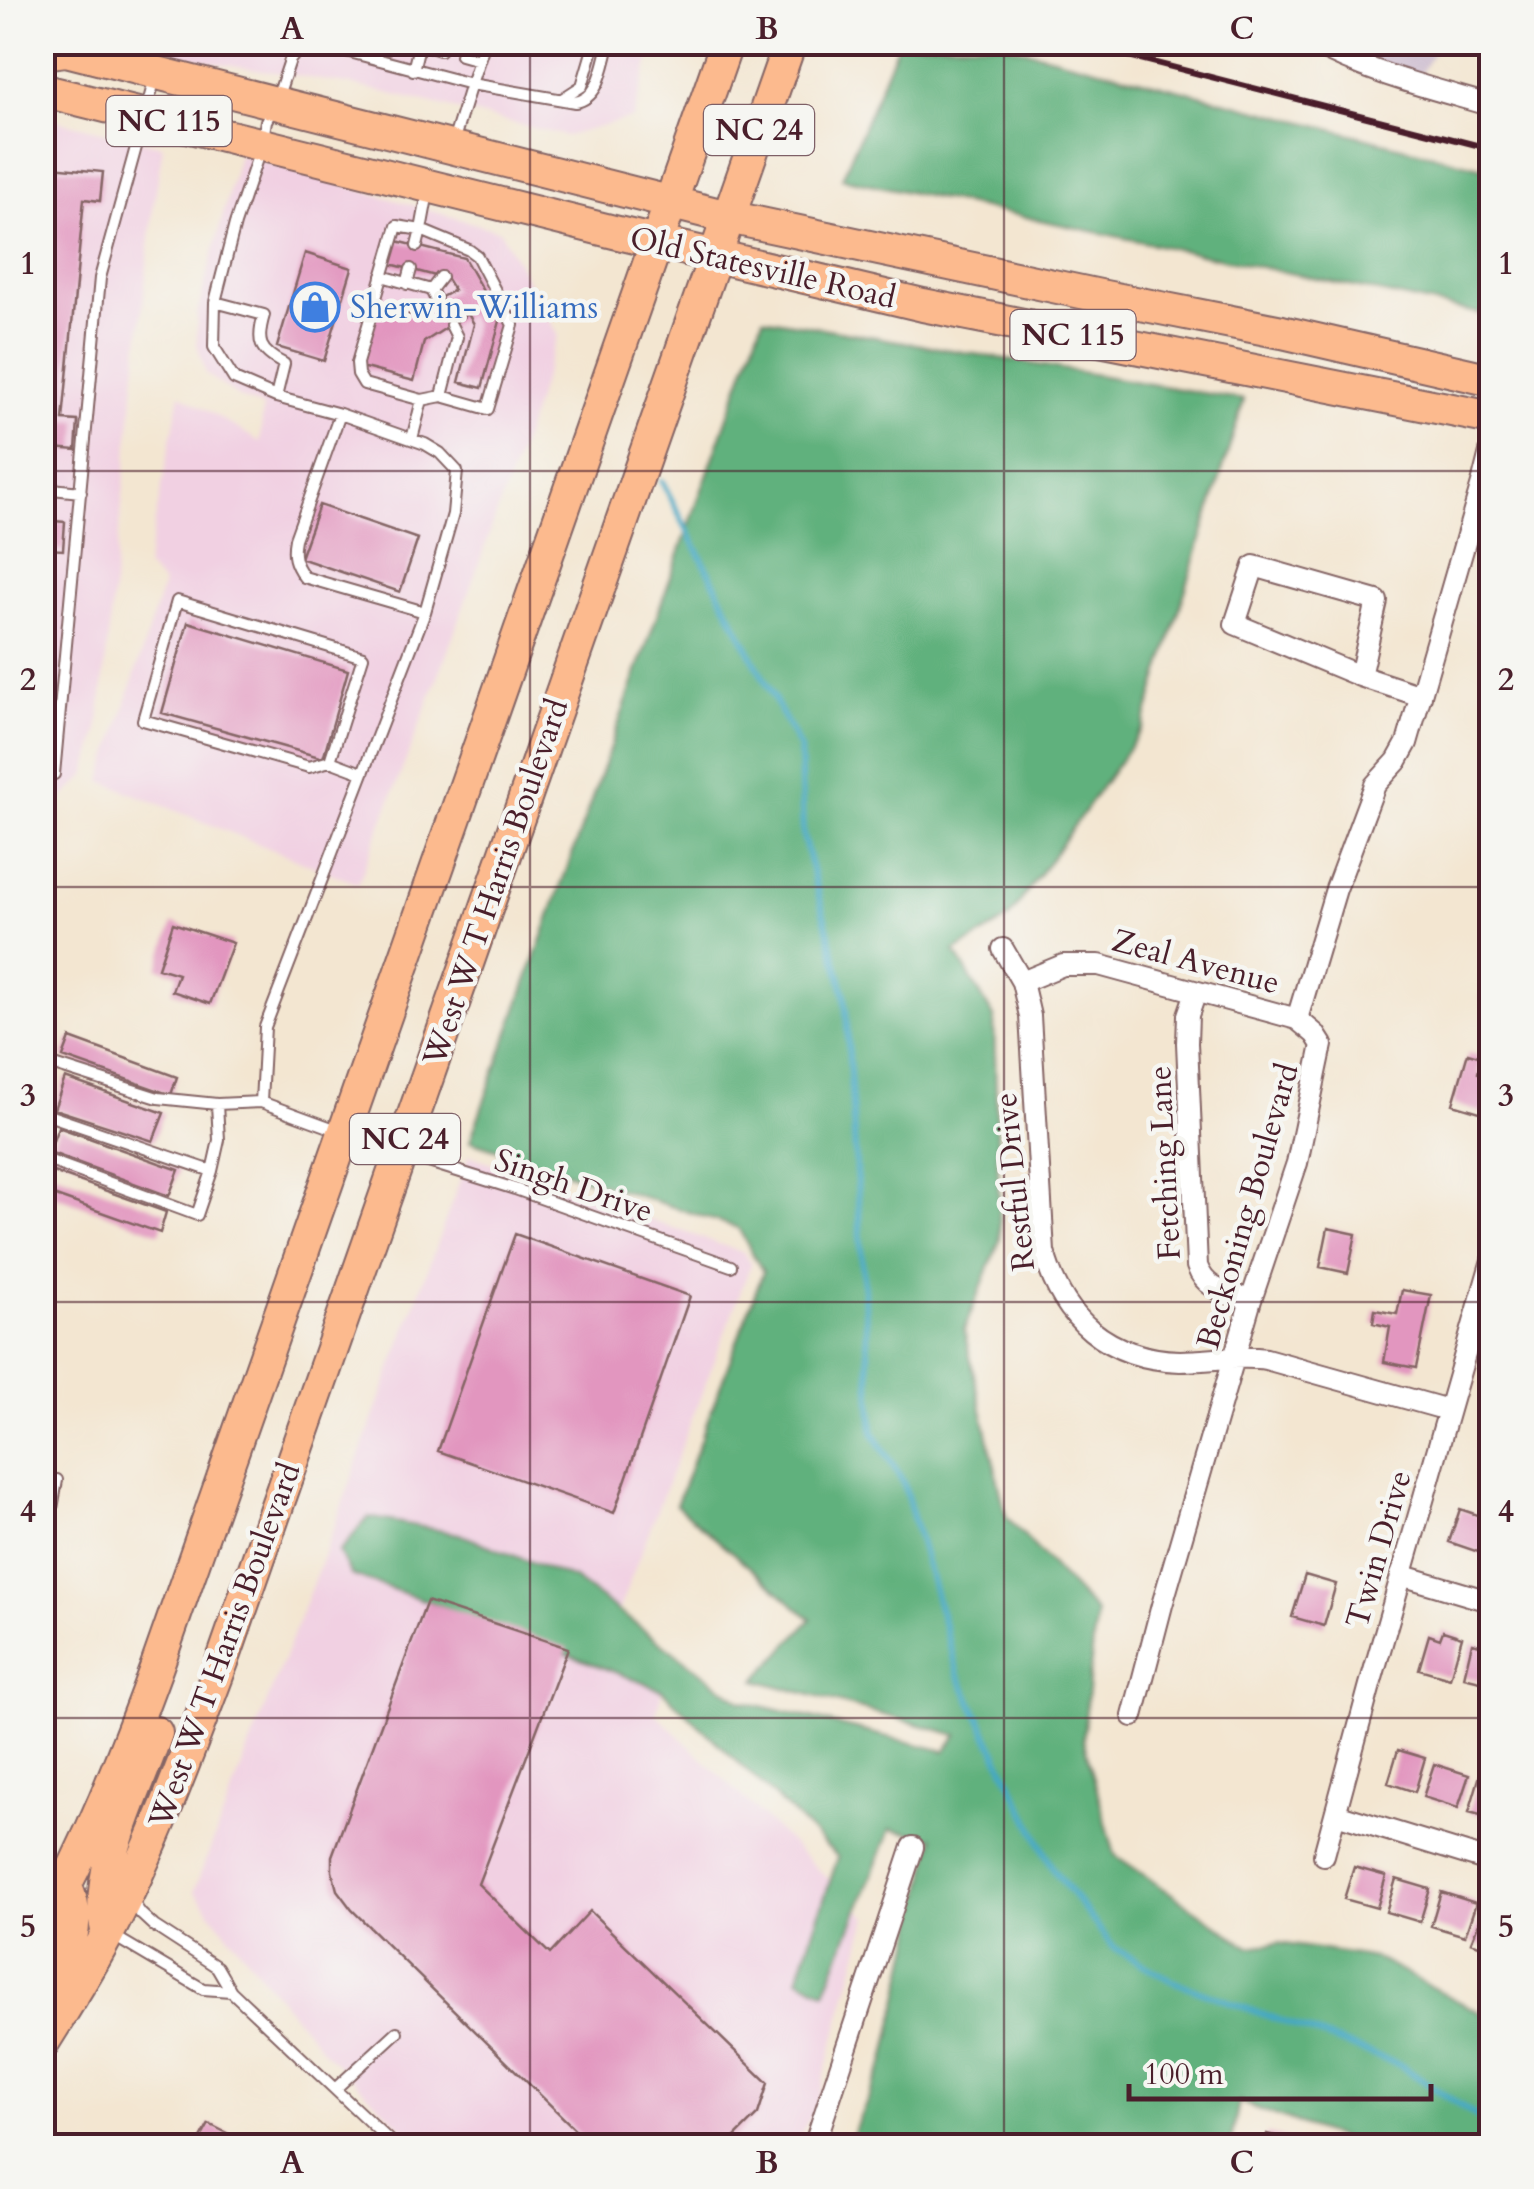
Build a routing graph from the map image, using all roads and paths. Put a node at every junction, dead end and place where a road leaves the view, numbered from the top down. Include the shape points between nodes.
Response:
1 (485, 42) edge
2 (595, 42) edge
3 (610, 42) edge
4 (728, 42) edge
5 (790, 42) edge
6 (1312, 42) edge
7 (420, 43) edge
8 (328, 44) edge
9 (440, 50) dead end
10 (42, 53) edge
11 (461, 55) dead end
12 (479, 60) junction
13 (414, 70) junction
14 (42, 74) edge
15 (472, 84) junction
16 (42, 87) edge
17 (562, 99) junction
18 (148, 102) junction
19 (1492, 106) edge
20 (268, 122) junction
21 (451, 148) junction
22 (430, 186) junction
23 (670, 202) junction
24 (728, 217) junction
25 (421, 230) junction
26 (656, 242) junction
27 (417, 246) dead end
28 (715, 256) junction
29 (411, 269) dead end
30 (382, 276) junction
31 (442, 277) dead end
32 (407, 284) junction
33 (215, 302) junction
34 (450, 325) dead end
35 (471, 335) dead end
36 (496, 336) dead end
37 (458, 337) junction
38 (509, 339) junction
39 (1492, 380) edge
40 (442, 396) junction
41 (276, 397) junction
42 (422, 400) junction
43 (340, 414) junction
44 (1492, 418) edge
45 (412, 439) junction
46 (1492, 444) edge
47 (42, 488) edge
48 (80, 492) junction
49 (426, 612) junction
50 (1360, 676) junction
51 (1421, 696) junction
52 (330, 761) junction
53 (362, 774) junction
54 (42, 778) edge
55 (1003, 949) dead end
56 (1022, 982) junction
57 (1196, 992) junction
58 (1297, 1019) junction
59 (42, 1060) edge
60 (261, 1102) junction
61 (217, 1104) junction
62 (42, 1113) edge
63 (346, 1133) junction
64 (400, 1153) junction
65 (42, 1158) edge
66 (212, 1171) junction
67 (1492, 1260) edge
68 (731, 1266) dead end
69 (1251, 1300) junction
70 (1235, 1358) junction
71 (1448, 1410) junction
72 (57, 1480) dead end
73 (208, 1520) junction
74 (42, 1566) edge
75 (1401, 1575) junction
76 (1492, 1602) edge
77 (1133, 1716) dead end
78 (1336, 1814) junction
79 (912, 1847) dead end
80 (1324, 1855) dead end
81 (1492, 1862) edge
82 (54, 1878) edge
83 (127, 1895) junction
84 (42, 1928) edge
85 (108, 1933) junction
86 (231, 1990) junction
87 (42, 1996) edge
88 (397, 2032) dead end
89 (42, 2044) edge
90 (335, 2089) junction
91 (395, 2146) edge
92 (814, 2146) edge

1 - 12 lane
2 - 17 lane via 582,86
3 - 17 lane via 594,94
4 - 23 main road, West W T Harris Boulevard / NC 24
5 - 24 main road, West W T Harris Boulevard / NC 24
6 - 19 street via 1392,76
7 - 9 lane
7 - 13 lane
8 - 13 lane
8 - 20 lane via 298,50 290,60
10 - 20 main road, Old Statesville Road / NC 115 via 113,57
11 - 12 lane
12 - 15 lane
13 - 15 lane
14 - 18 main road via 96,74
15 - 17 lane
15 - 21 lane
16 - 18 main road, NC 115
18 - 20 main road
18 - 48 lane via 100,278
20 - 21 main road, Old Statesville Road / NC 115
20 - 22 main road, Old Statesville Road / NC 115
20 - 33 lane
21 - 23 main road, Old Statesville Road / NC 115
22 - 25 lane
22 - 26 main road, Old Statesville Road / NC 115
23 - 24 main road, Old Statesville Road / NC 115
23 - 26 main road, West W T Harris Boulevard / NC 24
24 - 28 main road, West W T Harris Boulevard / NC 24
24 - 39 main road, Old Statesville Road / NC 115
25 - 27 lane
25 - 30 lane via 397,226
25 - 38 lane via 476,256 488,289 513,324
26 - 28 main road, Old Statesville Road / NC 115
26 - 63 main road, West W T Harris Boulevard / NC 24
28 - 44 main road, Old Statesville Road / NC 115
28 - 64 main road, West W T Harris Boulevard / NC 24
29 - 32 lane
30 - 32 lane
30 - 42 lane via 358,374 364,384
31 - 32 lane via 434,295
33 - 41 lane via 214,347 234,379
33 - 41 lane via 264,314 262,347 284,364
34 - 37 lane
35 - 37 lane
36 - 38 lane
37 - 40 lane via 458,358
38 - 40 lane via 494,367 488,408
40 - 42 lane
41 - 43 lane
42 - 45 lane
43 - 45 lane
43 - 49 lane via 295,539 296,565 304,576
45 - 49 lane via 457,471 454,514
46 - 51 street, Beckoning Boulevard
47 - 48 lane
48 - 54 lane via 54,774
49 - 53 lane
50 - 50 street via 1235,624 1254,566 1378,601
50 - 51 street
51 - 58 street, Beckoning Boulevard via 1408,743 1375,785
52 - 52 lane via 363,657 177,601 143,720 309,767
52 - 53 lane
53 - 60 lane via 264,1027
55 - 56 street, Restful Drive
56 - 57 street, Zeal Avenue via 1063,965 1100,965
56 - 70 street, Restful Drive via 1051,1279 1077,1319 1136,1355
57 - 58 street, Zeal Avenue
57 - 69 street, Fetching Lane via 1187,1043 1197,1266 1213,1287
58 - 69 street, Beckoning Boulevard via 1322,1045 1320,1059 1296,1163
59 - 61 lane via 158,1098
60 - 61 lane
60 - 63 lane
61 - 66 lane
62 - 66 lane
63 - 73 main road, West W T Harris Boulevard / NC 24
64 - 68 lane, Singh Drive
64 - 83 main road, West W T Harris Boulevard / NC 24 via 219,1671
65 - 66 lane via 197,1215
67 - 71 street, Twin Drive
69 - 70 street, Beckoning Boulevard
70 - 71 street, Restful Drive via 1266,1359
70 - 77 street, Beckoning Boulevard
71 - 75 street, Twin Drive
72 - 74 lane
73 - 82 main road, West W T Harris Boulevard / NC 24 via 124,1756
73 - 85 main road via 176,1669 106,1876
75 - 76 street
75 - 78 street, Twin Drive
78 - 80 street, Twin Drive
78 - 81 street
79 - 92 street
82 - 84 main road, West W T Harris Boulevard / NC 24
82 - 87 main road via 73,1903 74,1928
83 - 85 main road, West W T Harris Boulevard / NC 24
83 - 86 lane via 154,1926 217,1967
85 - 86 lane via 203,1989
85 - 89 main road, West W T Harris Boulevard / NC 24
86 - 90 lane
88 - 90 lane
90 - 91 lane

